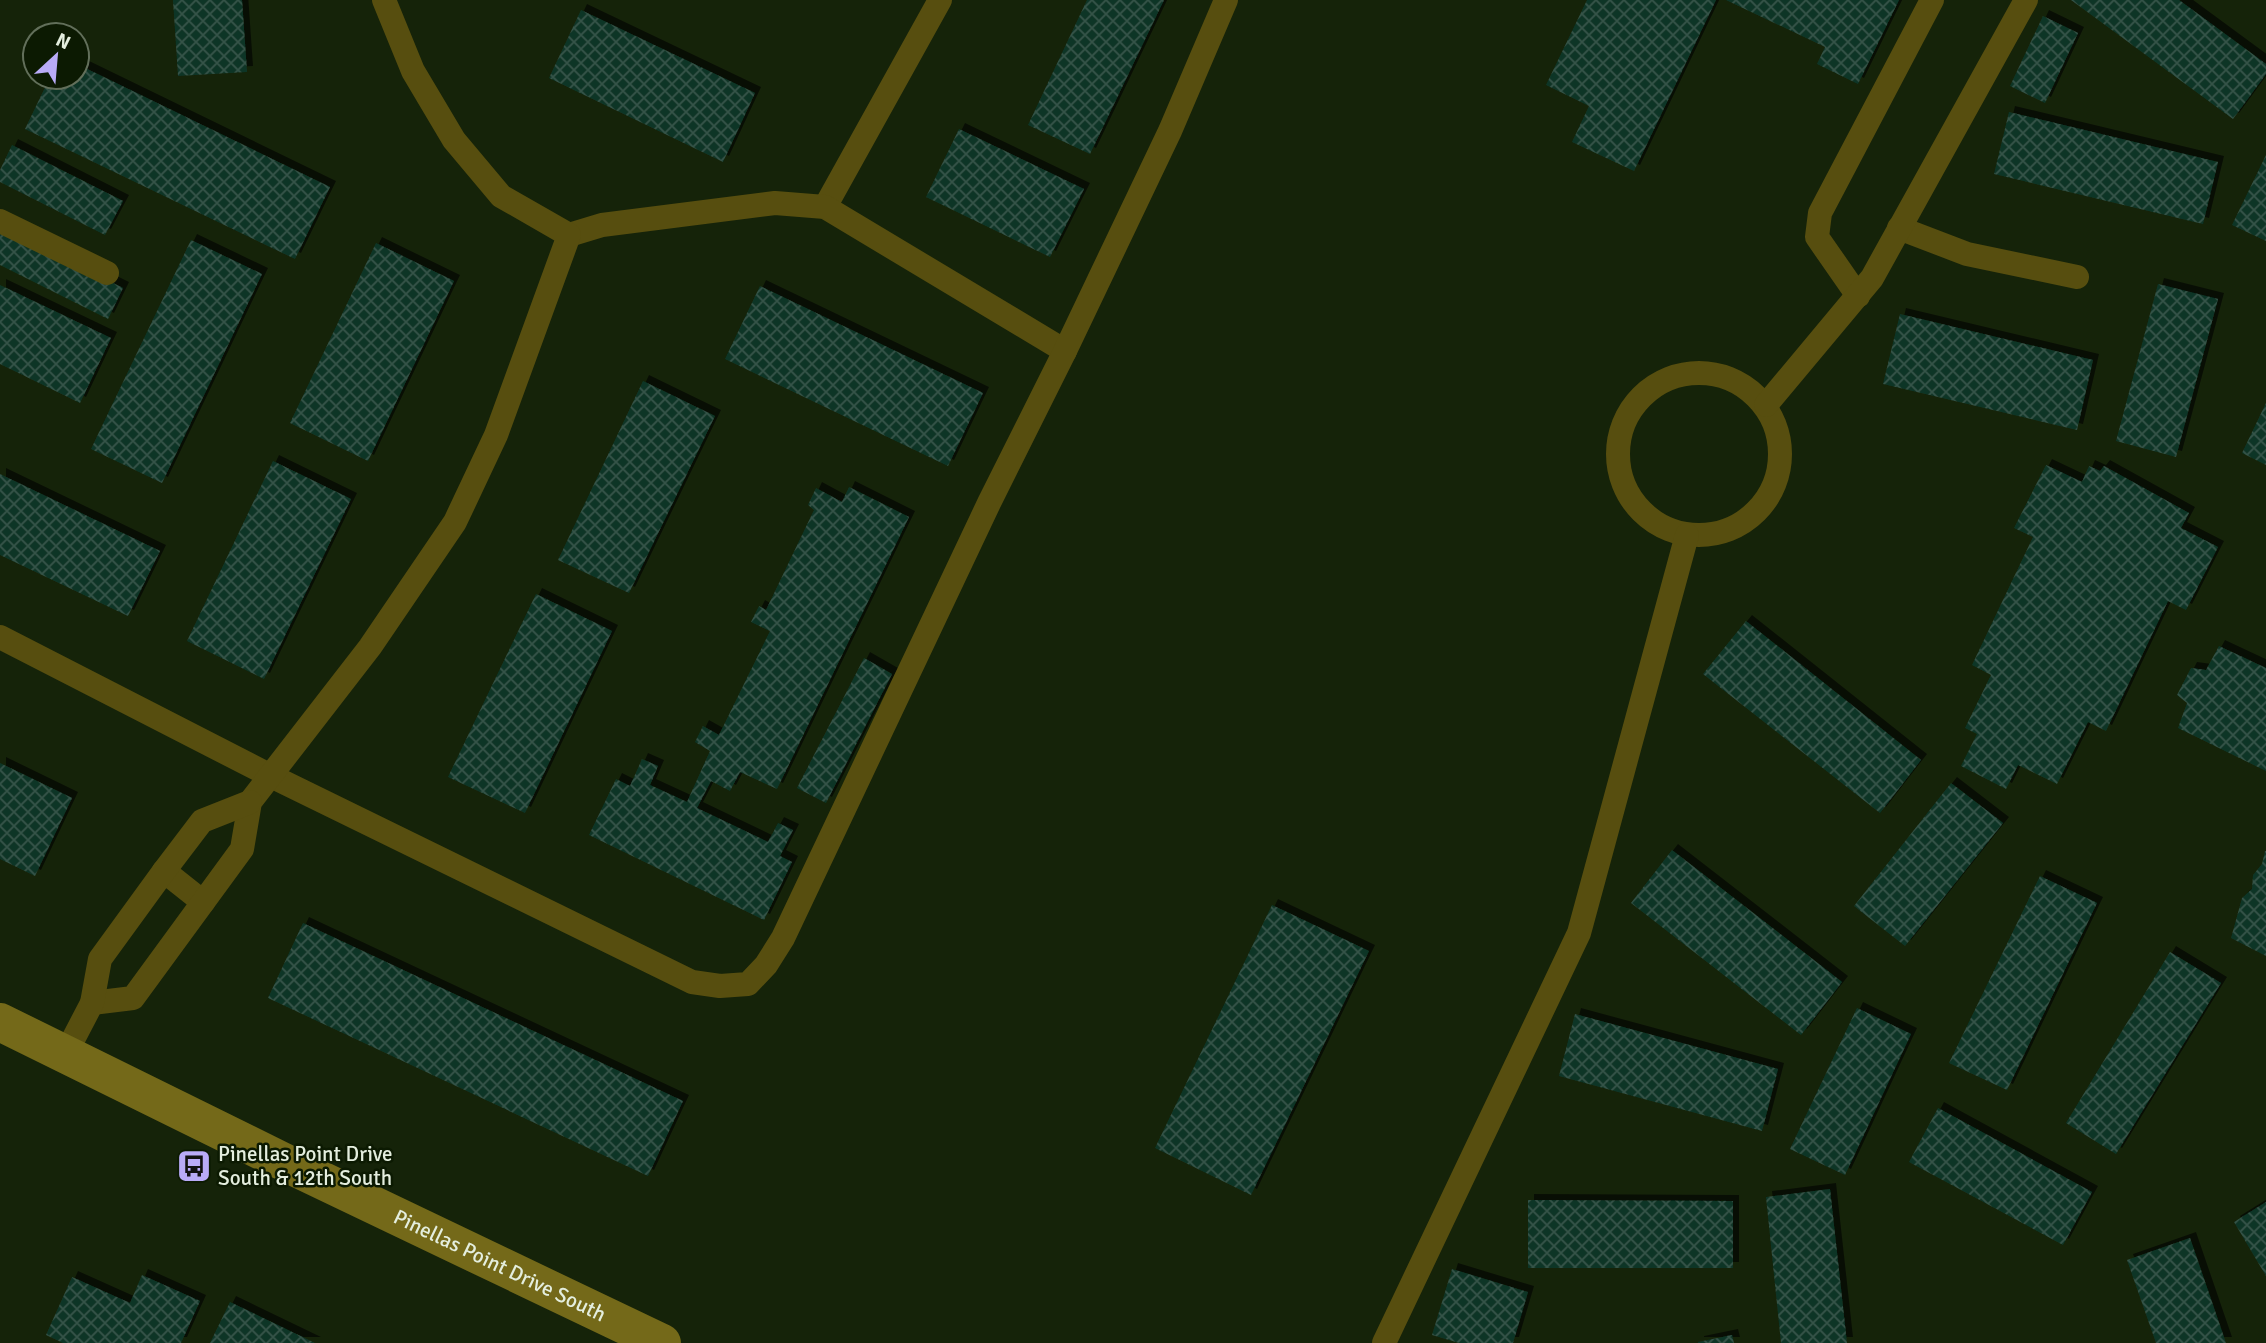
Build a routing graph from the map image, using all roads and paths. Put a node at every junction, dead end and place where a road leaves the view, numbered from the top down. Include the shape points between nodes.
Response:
1 (384, 0) edge
2 (940, 0) edge
3 (1226, 0) edge
4 (1932, 0) edge
5 (2026, 0) edge
6 (825, 207) junction
7 (0, 221) edge
8 (1899, 228) junction
9 (569, 234) junction
10 (107, 273) dead end
11 (2077, 277) dead end
12 (1858, 296) junction
13 (1065, 351) junction
14 (1766, 405) junction
15 (1687, 535) junction
16 (0, 637) edge
17 (269, 775) junction
18 (250, 802) junction
19 (164, 870) junction
20 (203, 902) junction
21 (92, 1003) junction
22 (0, 1022) edge
23 (66, 1053) junction
24 (662, 1343) edge
25 (1384, 1343) edge

1 - 9 lane via 413,71 454,139 501,196
2 - 6 lane
3 - 13 lane via 1170,131
4 - 12 lane via 1820,213 1817,237
5 - 8 lane
6 - 9 lane via 775,203 602,225
6 - 13 lane
7 - 10 lane
8 - 11 lane via 1967,254
8 - 12 lane
9 - 17 lane via 496,435 455,522 370,647
12 - 14 lane
13 - 17 lane via 783,938 748,984 692,982
14 - 15 lane via 1780,435 1781,467 1770,497 1748,520 1728,530
14 - 15 lane via 1742,384 1712,372 1679,373 1650,387 1628,411 1618,441 1619,473 1633,503 1656,524
15 - 25 lane via 1579,933
16 - 17 lane
17 - 18 lane
18 - 19 lane via 202,821
18 - 20 lane via 242,849
19 - 20 lane
19 - 21 lane via 100,959
20 - 21 lane via 133,998
21 - 23 lane
22 - 23 street, Pinellas Point Drive South
23 - 24 street, Pinellas Point Drive South

